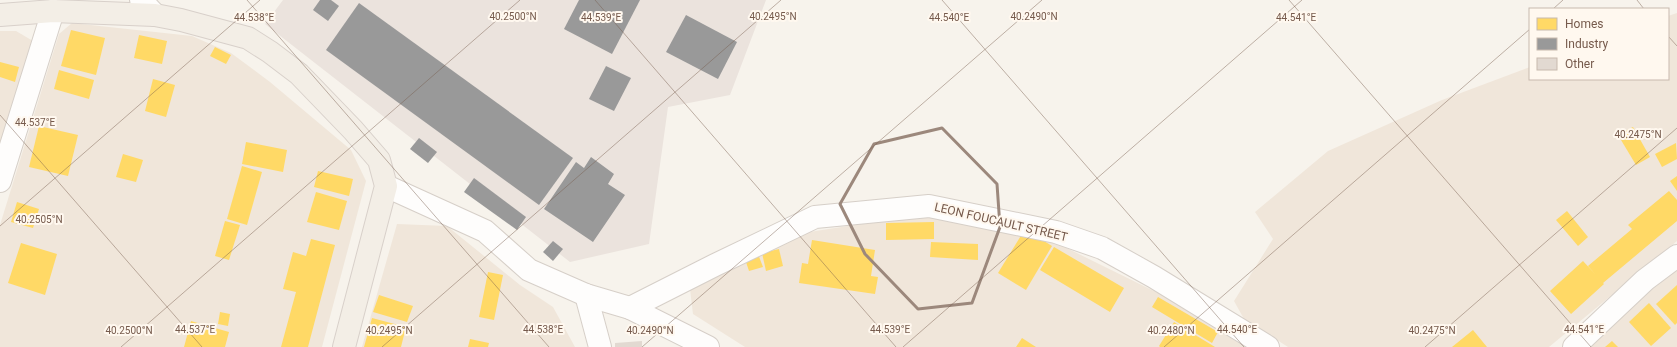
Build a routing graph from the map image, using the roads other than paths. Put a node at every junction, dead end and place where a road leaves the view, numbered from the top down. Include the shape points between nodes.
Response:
1 (148, 8) edge
2 (53, 11) junction
3 (0, 15) edge
4 (0, 181) edge
5 (386, 186) junction
6 (1677, 256) edge
7 (586, 295) junction
8 (630, 308) junction
9 (344, 347) edge
10 (600, 347) edge
11 (708, 347) edge
12 (1268, 347) edge
13 (1574, 347) edge

1 - 2 main road
1 - 5 main road via 181,20 248,38 270,52 299,74 379,160
2 - 3 main road
2 - 4 street
5 - 7 street via 485,231 529,270
5 - 9 main road
6 - 13 street via 1645,280
7 - 8 street
7 - 10 street
8 - 11 street
8 - 12 street, LEON FOUCAULT STREET via 815,217 928,206 1056,232 1102,248

